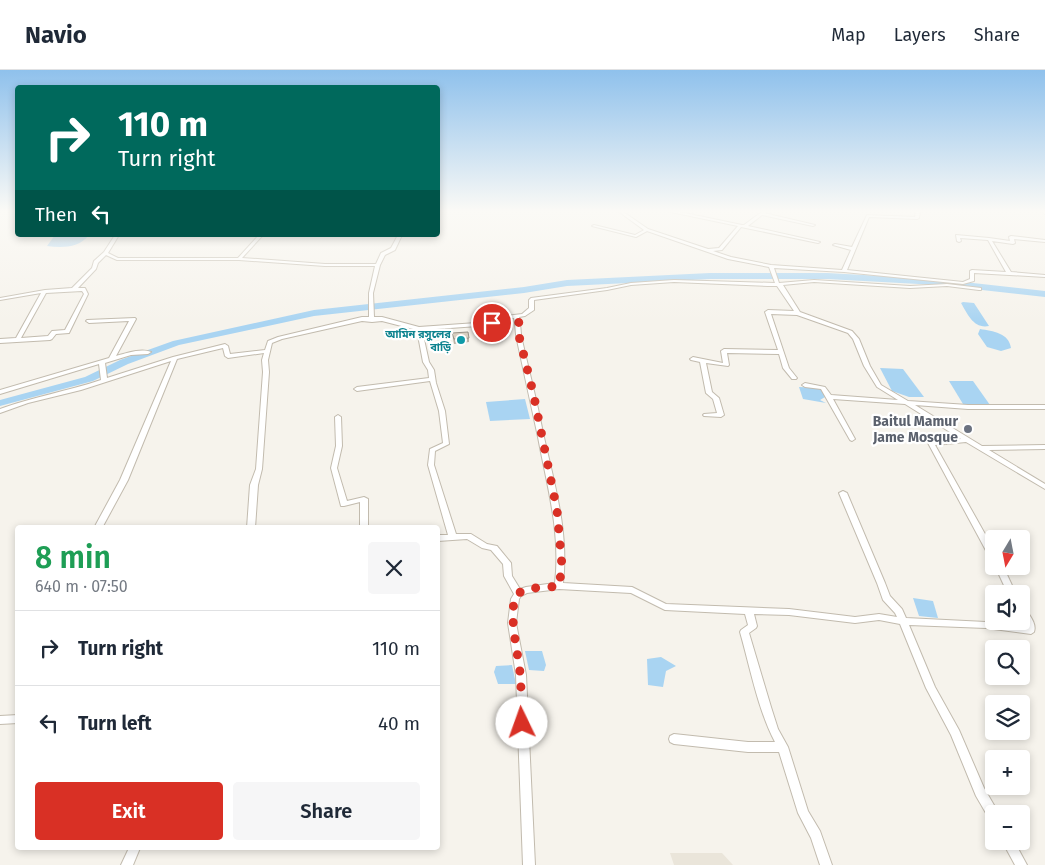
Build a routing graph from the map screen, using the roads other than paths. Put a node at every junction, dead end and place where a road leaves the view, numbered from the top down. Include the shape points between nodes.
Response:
1 (109, 248) edge
2 (249, 248) edge
3 (393, 248) edge
4 (700, 248) edge
5 (719, 248) edge
6 (850, 248) edge
7 (994, 248) edge
8 (854, 249) joint
9 (706, 250) junction
10 (106, 253) junction
11 (239, 259) junction
12 (378, 265) junction
13 (771, 266) junction
14 (844, 271) junction
15 (1009, 273) junction
16 (1045, 276) edge
17 (777, 283) junction
18 (978, 289) dead end
19 (73, 290) junction
20 (45, 291) junction
21 (0, 299) edge
22 (798, 313) junction
23 (516, 316) junction
24 (372, 320) junction
25 (89, 321) dead end
26 (419, 329) junction
27 (18, 339) junction
28 (0, 341) edge
29 (267, 351) junction
30 (148, 352) dead end
31 (781, 352) junction
32 (112, 358) junction
33 (175, 358) junction
34 (693, 358) dead end
35 (703, 361) junction
36 (102, 364) junction
37 (103, 377) junction
38 (794, 378) dead end
39 (432, 379) junction
40 (805, 385) dead end
41 (357, 389) dead end
42 (0, 392) edge
43 (830, 397) junction
44 (902, 401) junction
45 (1045, 407) edge
46 (0, 411) edge
47 (706, 415) dead end
48 (338, 418) dead end
49 (852, 440) dead end
50 (967, 440) junction
51 (1045, 447) edge
52 (980, 448) junction
53 (1045, 487) edge
54 (843, 493) dead end
55 (100, 525) edge
56 (251, 525) edge
57 (364, 525) edge
58 (453, 537) junction
59 (440, 538) edge
60 (985, 542) edge
61 (559, 586) junction
62 (518, 594) junction
63 (749, 610) junction
64 (902, 621) junction
65 (985, 625) edge
66 (15, 719) edge
67 (0, 720) edge
68 (674, 739) dead end
69 (783, 747) junction
70 (988, 805) edge
71 (133, 850) edge
72 (1013, 850) edge
73 (127, 865) edge
74 (529, 865) edge
75 (826, 865) edge
76 (1021, 865) edge

1 - 10 street
2 - 11 street
3 - 12 street via 383,254
4 - 9 street
5 - 9 street
6 - 8 street
7 - 15 street
8 - 14 street
9 - 13 street
10 - 11 street via 117,259
10 - 19 street
11 - 12 street via 325,266
12 - 24 street via 371,293
13 - 14 street
13 - 17 street
14 - 15 street via 968,283 973,277 972,271
15 - 16 street
17 - 18 street via 814,281
17 - 22 street
17 - 23 street via 674,281 624,285 533,298 532,309
19 - 20 street
19 - 27 street via 83,289 86,294 67,332 54,332 50,338
20 - 21 street
20 - 27 street
22 - 31 street via 768,312
22 - 44 street via 850,332 879,386
23 - 26 street via 477,326
23 - 61 street via 557,510 562,566
24 - 26 street via 382,319
24 - 29 street via 362,319 280,338 270,342
25 - 32 street via 134,319
26 - 39 street
27 - 28 street
29 - 33 street via 228,356 225,346
29 - 56 street
30 - 32 street
31 - 35 street via 724,351 726,365
31 - 38 street via 786,368
32 - 36 street
33 - 37 street
33 - 55 street via 124,480
34 - 35 street
35 - 47 street via 709,393 716,398 721,415
36 - 37 street
36 - 42 street
37 - 46 street via 79,389
39 - 41 street
39 - 58 street via 442,412 446,444 432,450 431,465
40 - 43 street via 823,388
43 - 44 street
43 - 49 street
44 - 45 street via 968,407
44 - 50 street
48 - 57 street via 339,446 334,468 344,504 364,499
50 - 52 street
50 - 60 street via 931,443
51 - 52 street
52 - 53 street
54 - 64 street via 886,598 899,611
58 - 59 street
58 - 62 street via 468,536 501,554
61 - 62 street
61 - 63 street via 632,590 665,607
62 - 74 street via 512,623 520,675
63 - 64 street
63 - 69 street via 753,626 744,632 766,707
64 - 65 street
64 - 70 street
66 - 67 street
68 - 69 street via 748,747
69 - 75 street via 803,813 816,835
71 - 73 street
72 - 76 street

